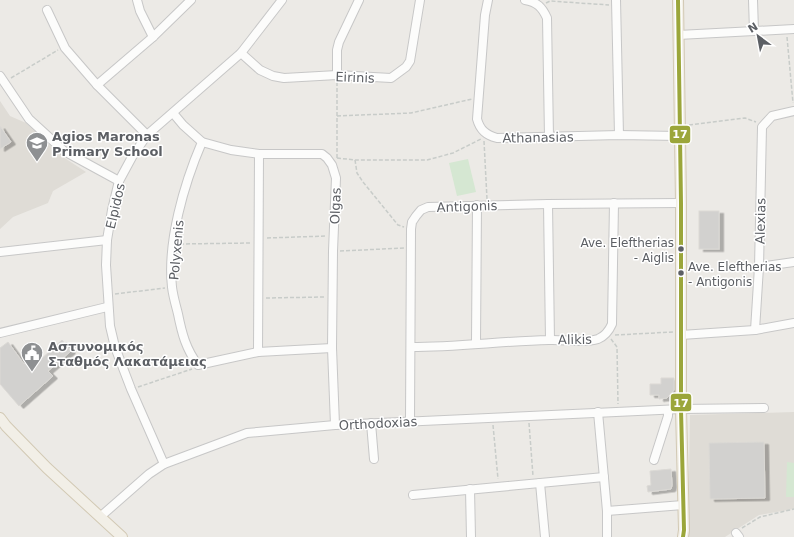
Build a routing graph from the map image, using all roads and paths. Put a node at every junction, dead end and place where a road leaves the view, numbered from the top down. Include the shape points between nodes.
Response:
1 (137, 0) edge
2 (191, 0) edge
3 (282, 0) edge
4 (359, 0) edge
5 (420, 0) edge
6 (488, 0) edge
7 (525, 0) edge
8 (678, 0) edge
9 (753, 0) edge
10 (617, 3) edge
11 (541, 7) junction
12 (47, 10) dead end
13 (790, 29) edge
14 (754, 31) junction
15 (678, 35) junction
16 (153, 37) junction
17 (64, 46) junction
18 (241, 53) junction
19 (337, 76) junction
20 (2, 79) edge
21 (98, 85) junction
22 (478, 98) junction
23 (794, 111) edge
24 (173, 113) junction
25 (337, 116) junction
26 (764, 125) junction
27 (679, 131) junction
28 (147, 135) junction
29 (619, 135) junction
30 (549, 137) junction
31 (202, 142) junction
32 (259, 154) junction
33 (355, 160) junction
34 (334, 161) junction
35 (119, 181) junction
36 (614, 203) junction
37 (680, 203) junction
38 (548, 204) junction
39 (477, 205) junction
40 (487, 205) junction
41 (411, 229) junction
42 (334, 236) junction
43 (107, 240) junction
44 (259, 240) junction
45 (174, 244) junction
46 (410, 248) junction
47 (333, 251) junction
48 (0, 252) edge
49 (794, 262) edge
50 (759, 268) junction
51 (172, 288) junction
52 (107, 295) junction
53 (333, 297) junction
54 (258, 298) junction
55 (107, 307) junction
56 (794, 323) edge
57 (755, 330) junction
58 (0, 333) edge
59 (681, 333) junction
60 (607, 334) junction
61 (550, 340) junction
62 (476, 343) junction
63 (411, 347) junction
64 (332, 348) junction
65 (258, 352) junction
66 (198, 365) junction
67 (131, 389) junction
68 (764, 408) dead end
69 (681, 409) junction
70 (668, 410) junction
71 (598, 412) junction
72 (618, 412) junction
73 (528, 416) junction
74 (493, 417) junction
75 (0, 418) edge
76 (410, 421) junction
77 (371, 423) junction
78 (335, 424) junction
79 (374, 459) dead end
80 (654, 460) dead end
81 (164, 464) junction
82 (604, 477) junction
83 (536, 483) junction
84 (498, 487) junction
85 (470, 490) junction
86 (413, 495) dead end
87 (683, 505) junction
88 (794, 509) edge
89 (607, 511) junction
90 (100, 518) junction
91 (737, 535) edge
92 (122, 537) edge
93 (472, 537) edge
94 (546, 537) edge
95 (607, 537) edge
96 (682, 537) edge

1 - 16 street
2 - 16 street
3 - 18 street, Elpidos
4 - 19 street via 339,42
5 - 19 street, Eirinis via 410,60 402,70 391,78
6 - 22 street, Athanasias
7 - 11 street
8 - 15 main road
9 - 14 street
10 - 11 path via 550,0
10 - 29 street
11 - 30 street via 547,18
12 - 17 street
13 - 14 street
13 - 23 path
14 - 15 street
15 - 27 main road
16 - 21 street
17 - 20 path
17 - 21 street
18 - 19 street, Eirinis via 260,70 273,76
18 - 24 street, Elpidos
19 - 25 path
20 - 35 street via 29,120 64,151
21 - 28 street
22 - 25 path via 411,113
22 - 30 street, Athanasias via 477,119 489,135 497,138
23 - 26 street via 772,116
24 - 28 street, Elpidos
24 - 31 street via 183,126
25 - 34 path
26 - 27 path via 745,118
26 - 50 street, Alexias
27 - 29 street, Athanasias
27 - 37 main road
28 - 35 street, Elpidos
29 - 30 street, Athanasias
31 - 32 street
31 - 45 street, Polyxenis via 181,201
32 - 34 street via 322,154
32 - 44 street
33 - 34 path
33 - 40 path via 427,160 453,153 483,138
33 - 41 path via 357,173 398,226
34 - 42 street, Olgas
35 - 43 street, Elpidos
36 - 37 street, Antigonis
36 - 38 street, Antigonis
36 - 60 street, Alikis via 612,324
37 - 59 main road
38 - 40 street, Antigonis
38 - 61 street
39 - 40 street, Antigonis
39 - 41 street, Antigonis via 428,207 416,216
39 - 62 street
41 - 46 street, Antigonis
42 - 44 path
42 - 47 street, Olgas
43 - 48 street
43 - 52 street, Elpidos
44 - 45 path
44 - 54 street
45 - 51 street, Polyxenis
46 - 47 path
46 - 63 street, Antigonis
47 - 53 street, Olgas
49 - 50 street
50 - 57 street, Alexias
51 - 52 path
51 - 66 street, Polyxenis via 181,330
52 - 55 street, Elpidos
53 - 54 path
53 - 64 street, Olgas
54 - 65 street
55 - 58 street
55 - 67 street, Elpidos via 115,347
56 - 57 street
57 - 59 street
59 - 60 path via 616,336
59 - 69 main road
60 - 61 street, Alikis via 591,341
60 - 72 path via 617,347
61 - 62 street, Alikis
62 - 63 street, Alikis
63 - 76 street, Antigonis
64 - 65 street
64 - 78 street, Olgas
65 - 66 street
66 - 67 path
67 - 81 street, Elpidos
68 - 69 street, Orthodoxias
69 - 70 street, Orthodoxias
69 - 87 main road
70 - 72 street, Orthodoxias
70 - 80 street
71 - 72 street, Orthodoxias
71 - 73 street, Orthodoxias
71 - 82 street
73 - 74 street, Orthodoxias
73 - 83 path
74 - 76 street, Orthodoxias
74 - 84 path
75 - 90 main road via 47,468
76 - 77 street, Orthodoxias
77 - 78 street, Orthodoxias
77 - 79 street
78 - 81 street, Orthodoxias via 247,433
81 - 90 street, Orthodoxias via 149,474
82 - 83 street
82 - 89 street
83 - 84 street
83 - 94 street
84 - 85 street
85 - 86 street
85 - 93 street
87 - 89 street
87 - 96 main road
88 - 91 path via 760,517
89 - 95 street
90 - 92 main road

